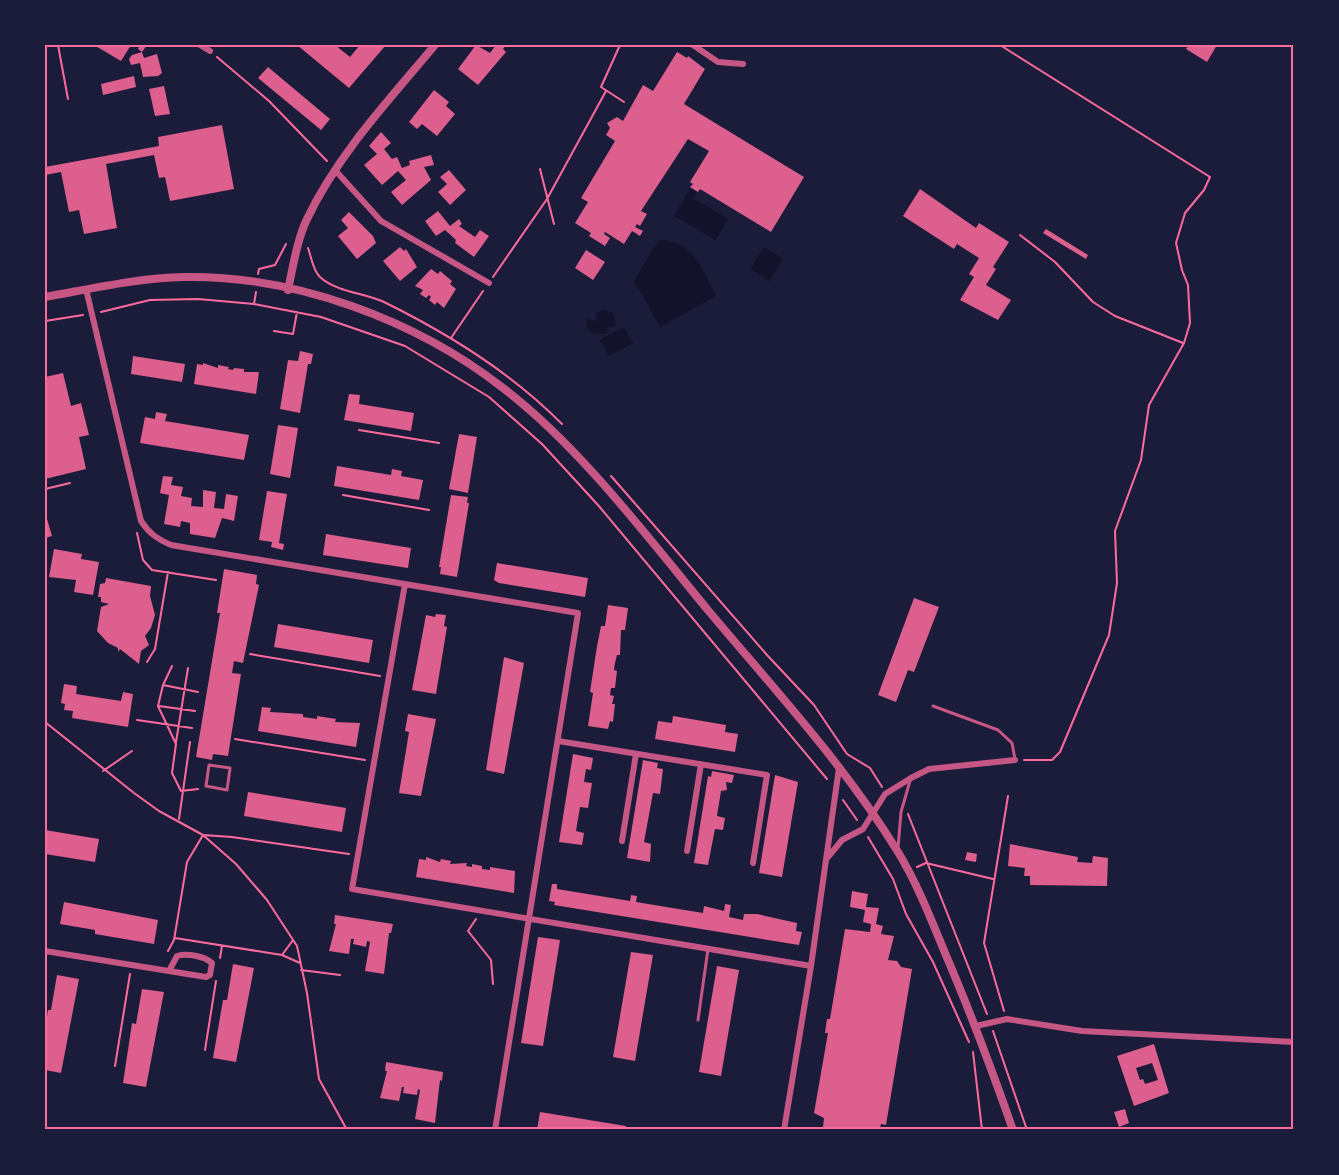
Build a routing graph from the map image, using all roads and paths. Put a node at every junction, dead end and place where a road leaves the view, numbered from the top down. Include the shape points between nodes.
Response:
1 (58, 45) edge
2 (200, 45) edge
3 (435, 45) edge
4 (620, 45) edge
5 (693, 45) edge
6 (1000, 45) edge
7 (210, 51) joint
8 (743, 64) dead end
9 (606, 91) junction
10 (68, 99) dead end
11 (624, 102) dead end
12 (327, 161) dead end
13 (540, 169) dead end
14 (335, 170) junction
15 (547, 199) junction
16 (554, 224) dead end
17 (1020, 235) dead end
18 (310, 239) dead end
19 (489, 283) junction
20 (331, 284) dead end
21 (86, 289) junction
22 (288, 290) junction
23 (45, 297) edge
24 (297, 312) junction
25 (92, 313) junction
26 (45, 321) edge
27 (274, 331) dead end
28 (450, 338) dead end
29 (1184, 343) junction
30 (359, 430) dead end
31 (439, 443) dead end
32 (70, 483) dead end
33 (45, 489) edge
34 (343, 495) dead end
35 (429, 510) dead end
36 (137, 533) dead end
37 (168, 572) junction
38 (216, 580) dead end
39 (405, 584) junction
40 (250, 654) dead end
41 (147, 662) dead end
42 (172, 666) dead end
43 (188, 668) dead end
44 (389, 677) junction
45 (163, 685) junction
46 (184, 690) junction
47 (198, 692) dead end
48 (158, 706) junction
49 (933, 706) dead end
50 (181, 709) junction
51 (195, 711) dead end
52 (137, 720) dead end
53 (45, 722) edge
54 (168, 725) junction
55 (177, 726) junction
56 (192, 728) dead end
57 (235, 739) dead end
58 (558, 741) junction
59 (190, 742) dead end
60 (176, 744) junction
61 (132, 751) dead end
62 (636, 754) junction
63 (1015, 760) junction
64 (374, 761) junction
65 (701, 764) junction
66 (839, 768) junction
67 (103, 771) junction
68 (911, 778) junction
69 (206, 786) junction
70 (181, 791) junction
71 (837, 791) junction
72 (1008, 796) dead end
73 (872, 814) junction
74 (179, 819) junction
75 (863, 829) junction
76 (203, 835) junction
77 (622, 840) dead end
78 (687, 851) dead end
79 (898, 852) junction
80 (357, 855) junction
81 (827, 857) junction
82 (753, 862) dead end
83 (909, 872) junction
84 (893, 879) junction
85 (994, 880) junction
86 (478, 910) junction
87 (530, 919) junction
88 (175, 938) junction
89 (293, 940) junction
90 (222, 946) junction
91 (708, 949) junction
92 (45, 951) edge
93 (282, 955) junction
94 (300, 963) junction
95 (132, 965) junction
96 (811, 966) junction
97 (158, 969) junction
98 (218, 969) dead end
99 (302, 970) junction
100 (169, 971) junction
101 (340, 975) dead end
102 (216, 981) dead end
103 (493, 984) dead end
104 (1007, 1019) junction
105 (698, 1020) dead end
106 (989, 1021) junction
107 (976, 1026) junction
108 (1294, 1042) edge
109 (205, 1050) dead end
110 (116, 1066) dead end
111 (346, 1129) edge
112 (784, 1129) edge
113 (356, 1130) edge
114 (495, 1130) edge
115 (795, 1130) edge
116 (982, 1130) edge
117 (1013, 1130) edge
118 (1027, 1130) edge

1 - 10 path
2 - 7 street
3 - 14 street
4 - 9 path via 601,87
5 - 8 street via 718,62
6 - 29 path via 1210,177 1185,213 1176,243 1188,285 1190,323
7 - 12 path via 269,101
9 - 11 path
9 - 15 path
13 - 15 path
14 - 19 street via 381,221
14 - 22 street via 306,220
15 - 16 path
15 - 19 path
17 - 29 path via 1055,262 1093,302 1115,316
18 - 20 path via 308,248 318,274
19 - 28 path
21 - 22 street via 185,277 257,283
21 - 23 street
21 - 25 street
22 - 66 street via 326,298 385,320 435,343 504,388 586,468
24 - 25 path via 188,298 150,300 115,311
24 - 27 path via 293,334
24 - 71 path via 348,325 428,358 489,398 542,444 635,548
25 - 26 path
25 - 39 street via 125,461 141,521 148,532 171,545
29 - 63 path via 1149,405 1141,460 1115,531 1117,583 1109,635 1060,752 1052,760
30 - 31 path
32 - 33 path
34 - 35 path
36 - 37 path via 143,560 152,570
37 - 38 path
37 - 41 path via 155,649
39 - 44 street
39 - 58 street via 578,613
40 - 44 path
42 - 45 path
43 - 46 path
44 - 64 street
45 - 46 path
45 - 48 path
46 - 47 path
46 - 50 path
48 - 50 path
48 - 54 path
49 - 63 lane via 998,730 1012,743
50 - 51 path
50 - 55 path
52 - 54 path
53 - 67 path
54 - 55 path
54 - 60 path
55 - 56 path
55 - 60 path
57 - 64 path
58 - 62 street
58 - 87 street
59 - 70 path
60 - 70 path via 172,773
61 - 67 path
62 - 65 street
62 - 77 street
63 - 68 street via 929,769
64 - 80 street
65 - 78 street
65 - 82 street via 767,775
66 - 71 street
66 - 73 street
67 - 74 path via 159,811
68 - 73 street via 885,794
68 - 79 lane via 901,812
69 - 69 lane via 210,765 230,768 227,790
69 - 70 path
70 - 74 path
71 - 75 path
71 - 81 street
72 - 85 path
73 - 75 street
73 - 79 street
74 - 76 path
75 - 81 street via 842,840
75 - 84 path
76 - 80 path
76 - 88 path via 187,862
76 - 89 path via 236,864 267,900
79 - 83 street
80 - 86 street via 352,889
81 - 96 street
83 - 84 path
83 - 85 path via 926,863
83 - 107 street
84 - 116 path via 973,1051
85 - 104 path via 984,943
86 - 87 street
86 - 103 path via 468,931 491,960
87 - 91 street
87 - 114 street
88 - 90 path
88 - 97 path
89 - 93 path
89 - 94 path
90 - 93 path
90 - 98 path
91 - 96 street
91 - 105 lane
92 - 95 street
93 - 94 path
94 - 99 path
95 - 97 street
95 - 110 path
96 - 112 street
97 - 100 street
99 - 101 path
99 - 111 path via 319,1079
100 - 100 street via 206,977 212,963 203,957 182,955 177,956
102 - 109 path
104 - 106 street
104 - 108 street via 1082,1031
106 - 107 street
106 - 118 path
107 - 117 street
111 - 113 path
112 - 115 lane

